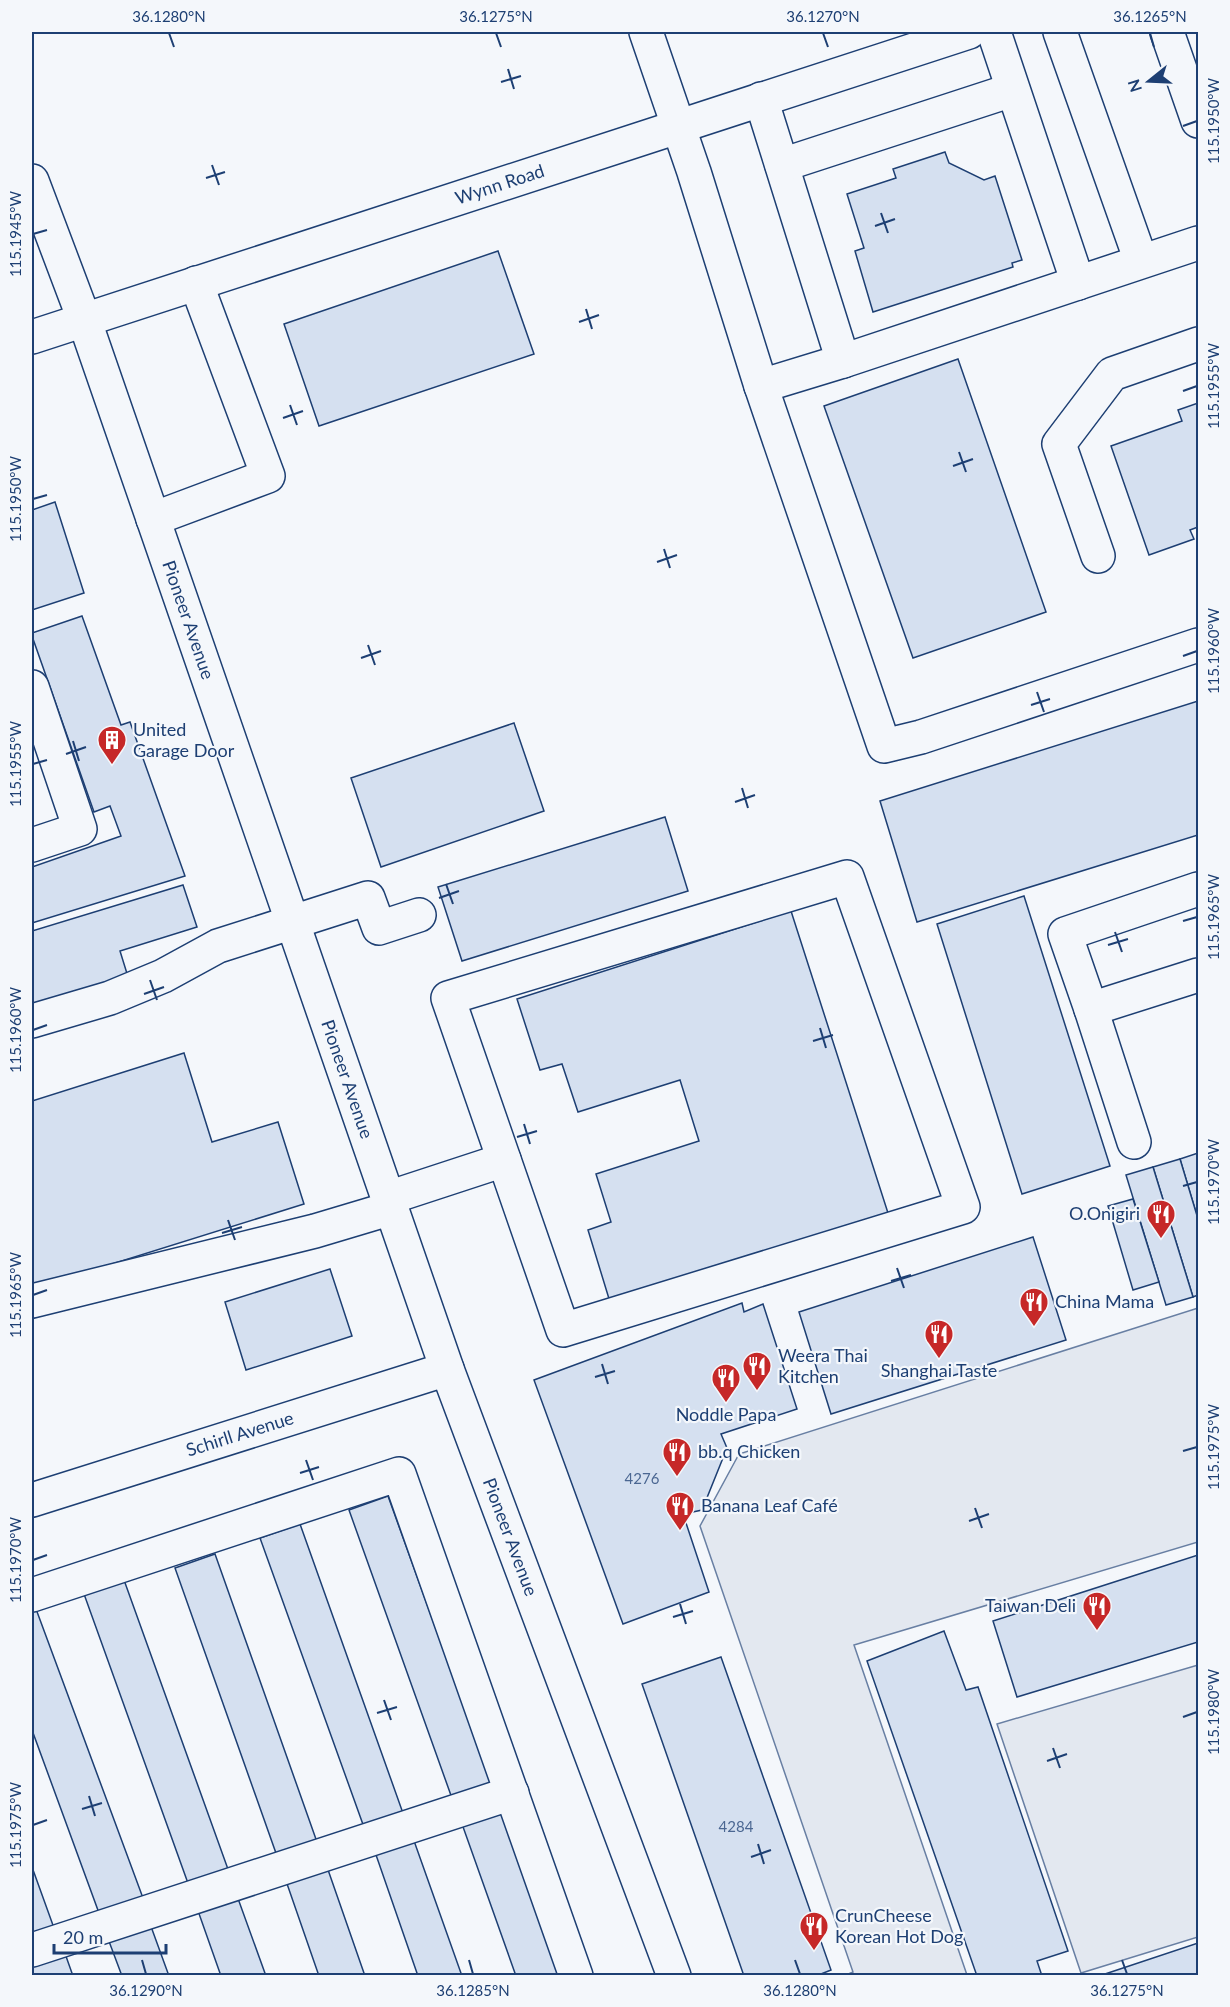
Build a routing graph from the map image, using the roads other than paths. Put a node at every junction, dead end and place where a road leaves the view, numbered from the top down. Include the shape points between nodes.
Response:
1 (646, 32) edge
2 (969, 32) edge
3 (994, 32) edge
4 (1060, 32) edge
5 (1167, 32) edge
6 (1012, 90) junction
7 (761, 99) junction
8 (1198, 121) edge
9 (679, 126) junction
10 (782, 165) junction
11 (32, 181) edge
12 (1198, 243) edge
13 (1141, 261) junction
14 (196, 283) junction
15 (1078, 284) junction
16 (84, 320) junction
17 (32, 336) edge
18 (1198, 344) edge
19 (843, 361) junction
20 (761, 386) junction
21 (153, 519) junction
22 (1098, 556) dead end
23 (1198, 645) edge
24 (32, 687) edge
25 (32, 845) edge
26 (1198, 889) edge
27 (419, 915) dead end
28 (293, 923) junction
29 (1198, 975) edge
30 (1091, 1009) junction
31 (32, 1021) edge
32 (1134, 1142) dead end
33 (504, 1160) junction
34 (390, 1203) junction
35 (32, 1301) edge
36 (447, 1369) junction
37 (32, 1500) edge
38 (32, 1595) edge
39 (512, 1793) junction
40 (32, 1950) edge
41 (576, 1976) edge
42 (674, 1976) edge

1 - 9 street
2 - 7 street, Wynn Road
3 - 6 street
4 - 13 street
5 - 8 street
6 - 10 street
6 - 15 street
7 - 9 street, Wynn Road
7 - 10 street
9 - 14 street, Wynn Road
9 - 20 street
10 - 19 street
11 - 16 street, Pioneer Avenue
12 - 13 street
13 - 15 street
14 - 16 street, Wynn Road
14 - 21 street via 268,476
15 - 19 street
16 - 17 street, Wynn Road
16 - 21 street, Pioneer Avenue
18 - 22 street via 1112,374 1059,444
19 - 20 street
20 - 23 street via 884,746 921,738
21 - 28 street, Pioneer Avenue
24 - 25 street via 80,829
26 - 30 street via 1065,934
27 - 28 street via 379,928 368,898
28 - 31 street via 218,946 163,976 110,998
28 - 34 street, Pioneer Avenue
29 - 30 street
30 - 32 street
33 - 33 street via 448,998 847,877 963,1207 563,1330
33 - 34 street
34 - 35 street via 315,1231
34 - 36 street, Pioneer Avenue
36 - 37 street, Schirll Avenue
36 - 42 street, Pioneer Avenue
38 - 39 street via 399,1474
39 - 40 street
39 - 41 street

